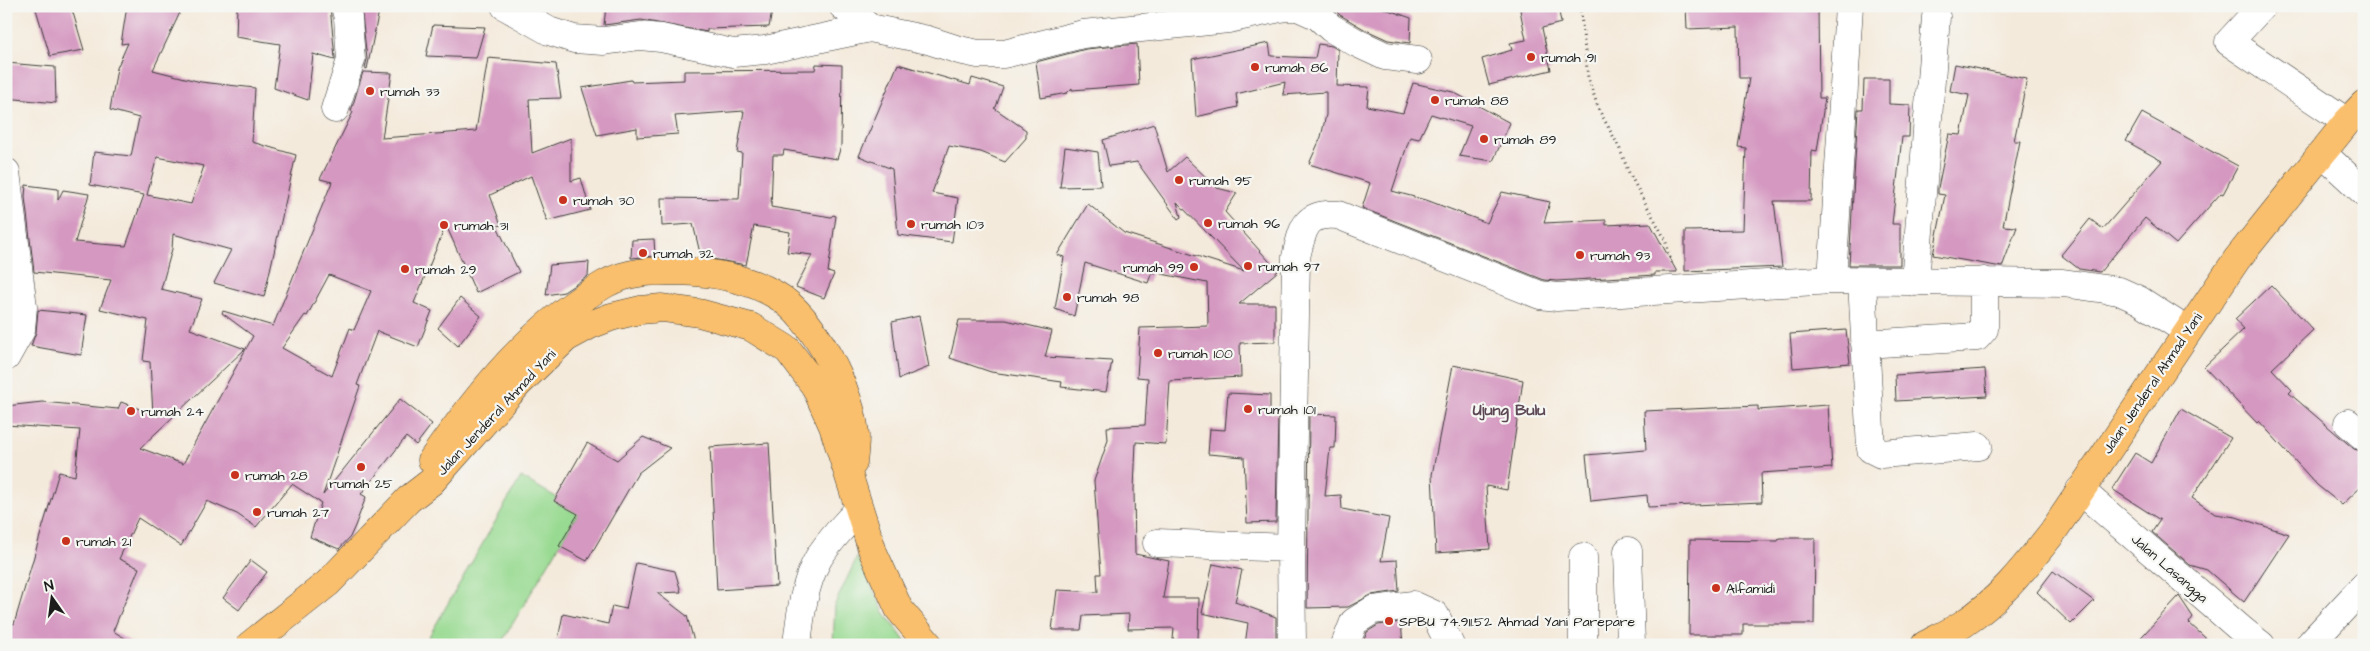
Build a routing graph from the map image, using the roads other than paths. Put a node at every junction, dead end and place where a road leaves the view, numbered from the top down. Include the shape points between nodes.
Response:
1 (345, 6) edge
2 (505, 6) edge
3 (843, 6) edge
4 (1849, 6) edge
5 (2258, 8) edge
6 (1936, 17) dead end
7 (870, 28) junction
8 (1418, 60) dead end
9 (335, 108) dead end
10 (2355, 113) edge
11 (2323, 154) junction
12 (6, 172) edge
13 (2364, 192) edge
14 (1832, 280) junction
15 (1862, 281) junction
16 (1984, 281) junction
17 (1915, 282) junction
18 (2187, 331) junction
19 (1865, 344) junction
20 (6, 357) edge
21 (1978, 446) dead end
22 (852, 479) junction
23 (2080, 490) junction
24 (409, 499) junction
25 (862, 518) junction
26 (1157, 543) dead end
27 (1291, 548) junction
28 (1628, 551) dead end
29 (1583, 557) dead end
30 (2364, 586) edge
31 (250, 645) edge
32 (797, 645) edge
33 (816, 645) edge
34 (929, 645) edge
35 (1292, 645) edge
36 (1345, 645) edge
37 (1450, 645) edge
38 (1583, 645) edge
39 (1631, 645) edge
40 (1925, 645) edge
41 (2262, 645) edge
42 (2309, 645) edge

1 - 9 street via 351,60
2 - 7 street via 549,31 574,39 640,36 733,53 765,50
3 - 7 street
4 - 14 street
5 - 10 street via 2229,42
6 - 17 street
7 - 8 street via 978,54 1004,54 1082,34 1228,19 1298,7 1385,56
10 - 11 highway, Jalan Jenderal Ahmad Yani
11 - 13 street
11 - 18 highway, Jalan Jenderal Ahmad Yani via 2238,259
12 - 20 street via 23,307 21,330
14 - 15 street
14 - 27 street via 1557,297 1540,295 1338,215 1314,217 1302,232 1296,257
15 - 17 street
15 - 19 street
16 - 17 street
16 - 18 street via 2064,283 2119,291
16 - 19 street via 1984,329 1977,337
18 - 23 highway, Jalan Jenderal Ahmad Yani
19 - 21 street via 1870,441 1874,451 1881,454
22 - 24 highway, Jalan Jenderal Ahmad Yani via 815,386 788,350 751,327 699,313 662,308 611,317 566,338 518,384 431,482
22 - 24 highway, Jalan Jenderal Ahmad Yani via 855,436 850,411 831,358 804,321 777,295 739,278 692,271 652,271 627,275 606,284 535,336 482,392 429,464
22 - 25 highway, Jalan Jenderal Ahmad Yani
23 - 40 highway, Jalan Jenderal Ahmad Yani via 2052,533 2011,582 1963,624
23 - 41 street, Jalan Lasangga
24 - 31 highway, Jalan Jenderal Ahmad Yani via 328,583
25 - 32 street via 834,537 818,560 809,579
25 - 33 street via 827,585
25 - 34 highway, Jalan Jenderal Ahmad Yani via 873,552 899,608
26 - 27 street
27 - 35 street
28 - 39 street
29 - 38 street
30 - 42 street
36 - 37 street via 1354,622 1373,610 1413,605 1436,615

